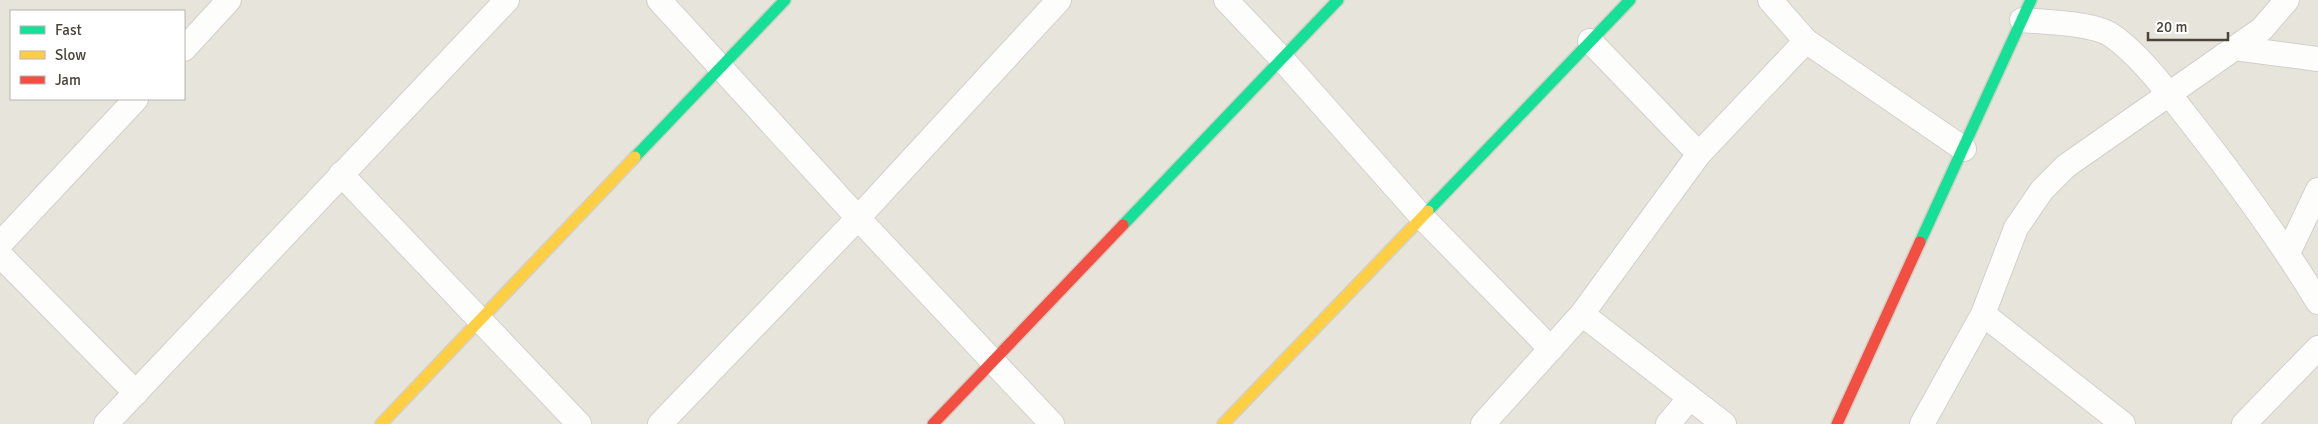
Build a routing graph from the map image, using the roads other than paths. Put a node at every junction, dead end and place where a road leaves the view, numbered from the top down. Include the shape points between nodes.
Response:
1 (229, 0) edge
2 (507, 0) edge
3 (659, 0) edge
4 (785, 0) edge
5 (1059, 0) edge
6 (1226, 0) edge
7 (1338, 0) edge
8 (1630, 0) edge
9 (1770, 0) edge
10 (2287, 0) edge
11 (2027, 10) edge
12 (1590, 41) junction
13 (1806, 41) junction
14 (185, 47) edge
15 (2235, 48) junction
16 (1282, 59) junction
17 (2318, 59) edge
18 (722, 67) junction
19 (2170, 95) junction
20 (135, 100) edge
21 (1964, 149) junction
22 (1699, 154) junction
23 (341, 174) junction
24 (2318, 190) edge
25 (1421, 216) junction
26 (858, 218) junction
27 (0, 244) edge
28 (2288, 253) junction
29 (0, 255) edge
30 (2318, 302) edge
31 (1582, 314) junction
32 (1983, 314) junction
33 (480, 321) junction
34 (2318, 348) edge
35 (1551, 349) junction
36 (992, 361) junction
37 (136, 393) junction
38 (1689, 399) junction
39 (106, 424) edge
40 (381, 424) edge
41 (579, 424) edge
42 (660, 424) edge
43 (933, 424) edge
44 (1052, 424) edge
45 (1222, 424) edge
46 (1483, 424) edge
47 (1668, 424) edge
48 (1724, 424) edge
49 (1837, 424) edge
50 (1922, 424) edge
51 (2123, 424) edge
52 (2244, 424) edge

1 - 14 street
2 - 23 street
3 - 18 street
4 - 18 main road
5 - 26 street
6 - 16 street
7 - 16 main road
8 - 12 main road
9 - 13 street
10 - 15 street via 2262,29
11 - 19 street via 2110,34
11 - 21 main road
12 - 22 street
12 - 25 main road
13 - 21 street
13 - 22 street
15 - 17 street
15 - 19 street
16 - 25 street
16 - 36 main road
18 - 26 street
18 - 33 main road
19 - 28 street via 2237,180
19 - 32 street via 2066,166 2042,190 2016,228
20 - 27 street
21 - 49 main road
22 - 31 street
23 - 33 street
23 - 37 street
24 - 28 street
25 - 35 street
25 - 45 main road
26 - 36 street
26 - 42 street
28 - 30 street
29 - 37 street
31 - 35 street
31 - 38 street
32 - 50 street
32 - 51 street
33 - 40 main road
33 - 41 street
34 - 52 street
35 - 46 street
36 - 43 main road
36 - 44 street
37 - 39 street
38 - 47 street
38 - 48 street

